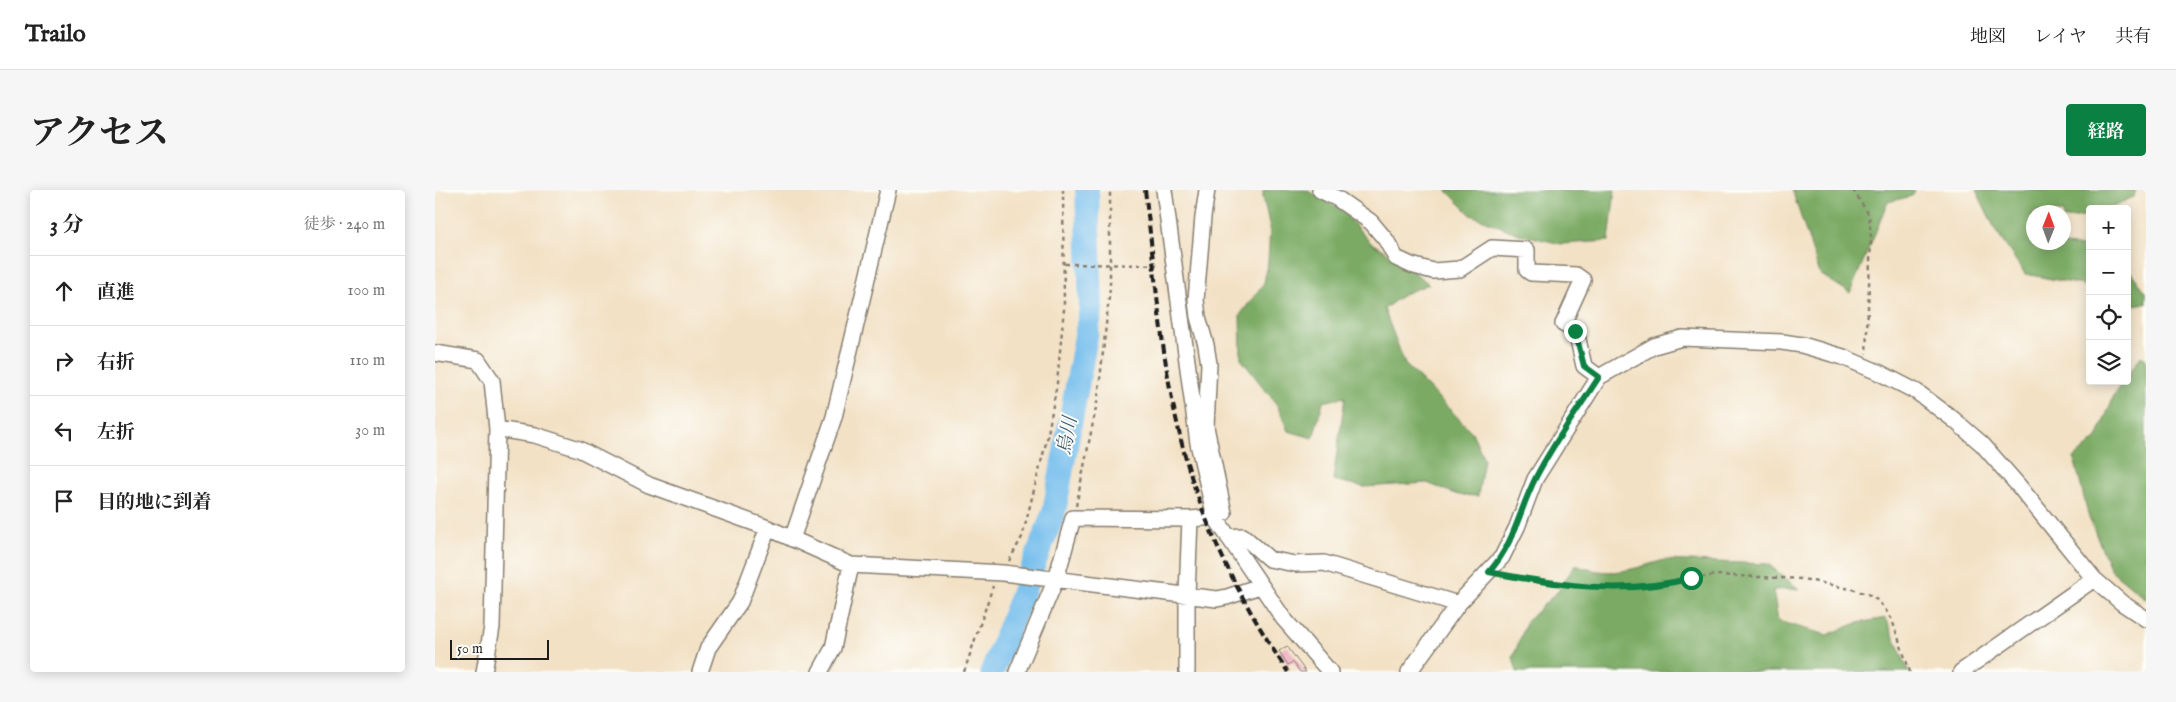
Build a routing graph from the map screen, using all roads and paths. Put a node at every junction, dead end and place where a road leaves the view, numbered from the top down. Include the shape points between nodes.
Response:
1 (888, 190) edge
2 (1063, 190) edge
3 (1110, 190) edge
4 (1164, 190) edge
5 (1207, 190) edge
6 (1320, 190) edge
7 (1853, 190) edge
8 (1174, 263) junction
9 (1200, 263) junction
10 (1065, 264) junction
11 (1110, 264) junction
12 (435, 353) edge
13 (1866, 368) junction
14 (1599, 377) junction
15 (497, 429) junction
16 (1215, 517) junction
17 (1073, 518) junction
18 (1190, 519) junction
19 (768, 528) junction
20 (1228, 537) junction
21 (792, 539) junction
22 (851, 565) junction
23 (1489, 572) junction
24 (1005, 573) junction
25 (1053, 578) junction
26 (2093, 579) junction
27 (1260, 586) junction
28 (1187, 595) junction
29 (1458, 604) junction
30 (2146, 619) edge
31 (484, 672) edge
32 (700, 672) edge
33 (820, 672) edge
34 (964, 672) edge
35 (1017, 672) edge
36 (1187, 672) edge
37 (1330, 672) edge
38 (1409, 672) edge
39 (1910, 672) edge
40 (1961, 672) edge

1 - 21 street via 834,417
2 - 10 path
3 - 11 path
4 - 8 street
5 - 9 street
6 - 14 street via 1371,222 1396,258 1411,265 1433,271 1460,269 1492,248 1527,250 1527,270 1531,273 1576,275 1583,280 1563,324 1575,331 1584,366
7 - 13 path via 1869,215 1871,238
8 - 9 street
8 - 11 path
8 - 16 street via 1198,443
9 - 16 street via 1196,300 1209,364 1207,427 1224,513
10 - 11 path
10 - 24 path via 1062,336 1048,430 1021,536
11 - 17 path via 1098,398
12 - 15 street via 479,360 492,381
13 - 14 street via 1843,357 1802,345 1682,338 1654,346
13 - 26 street via 1917,392 1981,444 2018,484
14 - 23 street via 1535,478 1502,558
15 - 19 street via 535,436 579,450 649,485
15 - 31 street via 493,627
16 - 18 street
16 - 20 street
17 - 18 street
17 - 25 street
18 - 28 street
19 - 21 street
19 - 32 street via 740,602 708,648
20 - 27 street
20 - 29 street via 1243,536 1269,559 1295,564 1324,563
21 - 22 street
22 - 24 street
22 - 33 street via 833,648
23 - 29 street
23 - 39 path via 1569,586 1651,585 1715,575 1803,579 1855,590 1873,596 1885,609
24 - 25 street
24 - 34 path via 992,588
25 - 28 street
25 - 35 street
26 - 30 street
26 - 40 street
27 - 28 street via 1227,597
27 - 37 street
28 - 36 street
29 - 38 street

